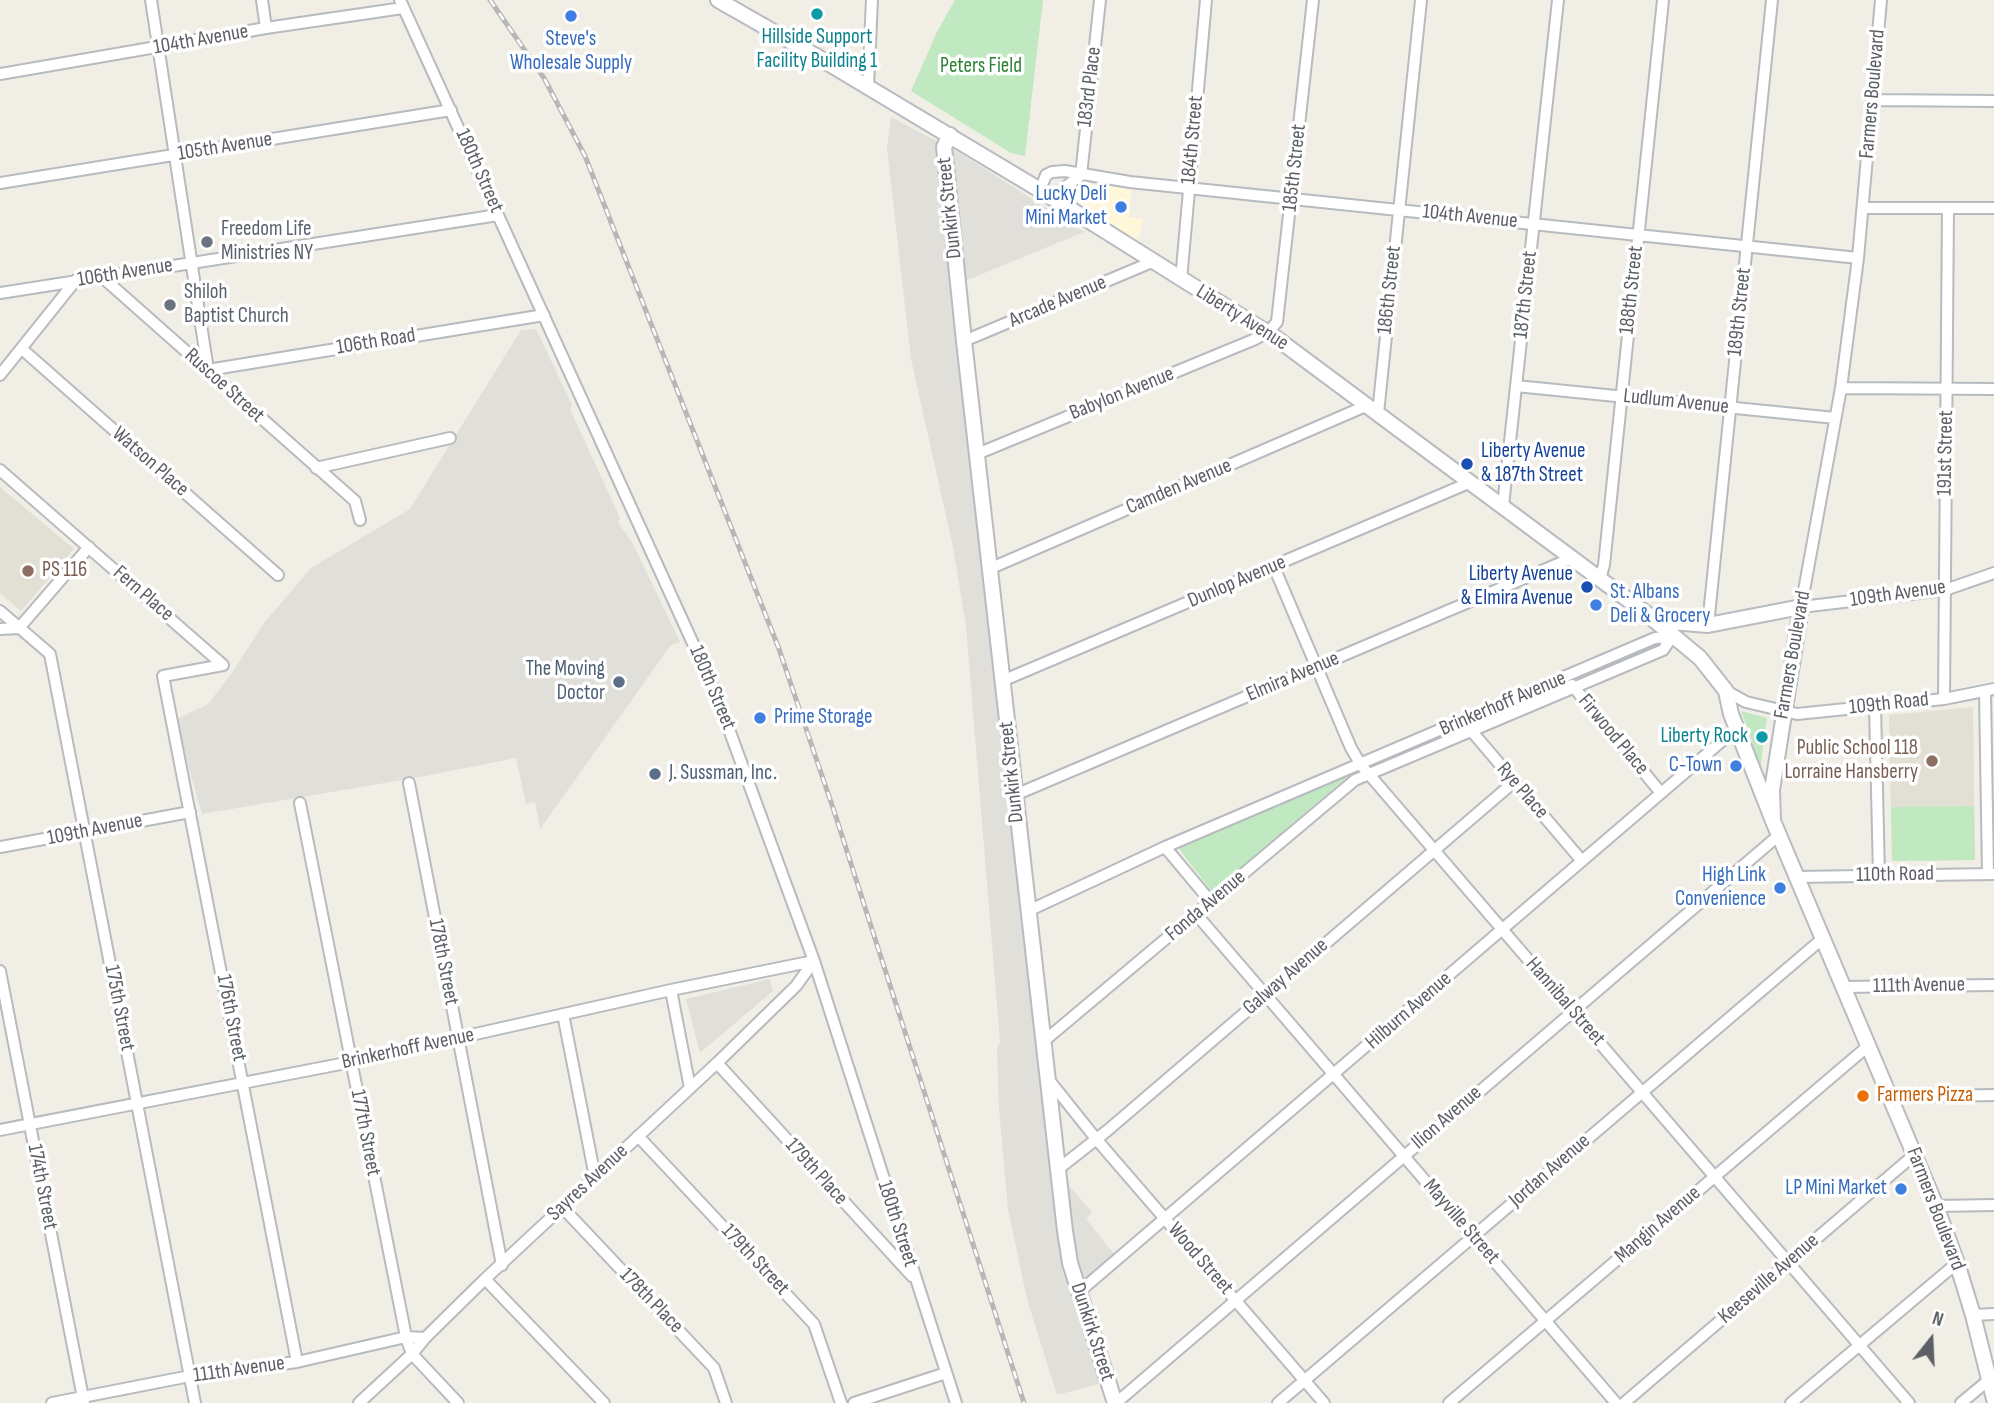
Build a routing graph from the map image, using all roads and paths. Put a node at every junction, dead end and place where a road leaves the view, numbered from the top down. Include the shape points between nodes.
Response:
1 (151, 0) edge
2 (262, 0) edge
3 (718, 0) edge
4 (872, 0) edge
5 (1100, 0) edge
6 (1206, 0) edge
7 (1313, 0) edge
8 (1421, 0) edge
9 (1558, 0) edge
10 (1663, 0) edge
11 (1772, 0) edge
12 (1881, 0) edge
13 (402, 4) edge
14 (266, 28) junction
15 (159, 47) junction
16 (0, 74) edge
17 (868, 86) junction
18 (1872, 100) junction
19 (1994, 102) edge
20 (451, 110) junction
21 (950, 135) junction
22 (176, 155) junction
23 (1081, 175) junction
24 (0, 183) edge
25 (1188, 187) junction
26 (1040, 190) junction
27 (1292, 198) junction
28 (1057, 200) junction
29 (1863, 208) junction
30 (1948, 208) junction
31 (1994, 208) edge
32 (1399, 210) junction
33 (498, 215) junction
34 (1533, 224) junction
35 (1638, 235) junction
36 (1747, 246) junction
37 (1858, 258) junction
38 (1152, 262) junction
39 (192, 263) junction
40 (101, 276) junction
41 (76, 280) junction
42 (1181, 280) junction
43 (0, 293) edge
44 (544, 315) junction
45 (1268, 332) junction
46 (964, 341) junction
47 (22, 349) junction
48 (208, 370) junction
49 (0, 375) edge
50 (1516, 386) junction
51 (1840, 388) junction
52 (1947, 389) junction
53 (1994, 389) edge
54 (1621, 396) junction
55 (1730, 407) junction
56 (1373, 409) junction
57 (1835, 418) junction
58 (450, 438) dead end
59 (976, 454) junction
60 (316, 468) junction
61 (0, 470) edge
62 (1471, 482) junction
63 (1503, 506) junction
64 (360, 520) dead end
65 (89, 547) junction
66 (1572, 558) junction
67 (1274, 567) junction
68 (989, 569) junction
69 (1994, 573) edge
70 (278, 575) dead end
71 (1600, 579) junction
72 (1945, 590) junction
73 (1801, 607) junction
74 (0, 611) edge
75 (1647, 614) junction
76 (1708, 625) junction
77 (19, 628) junction
78 (0, 629) edge
79 (1672, 637) junction
80 (1317, 667) junction
81 (163, 676) joint
82 (1566, 677) junction
83 (1002, 681) junction
84 (1574, 688) junction
85 (1726, 691) junction
86 (1989, 691) edge
87 (1944, 699) junction
88 (1875, 705) junction
89 (1784, 712) junction
90 (1464, 720) junction
91 (1737, 728) junction
92 (1471, 731) junction
93 (1361, 765) junction
94 (1369, 775) junction
95 (1514, 782) junction
96 (409, 783) dead end
97 (1661, 793) junction
98 (1015, 795) junction
99 (300, 803) dead end
100 (190, 812) junction
101 (1776, 828) junction
102 (85, 832) junction
103 (0, 847) edge
104 (1165, 847) junction
105 (1435, 850) junction
106 (1582, 861) junction
107 (1991, 874) edge
108 (1879, 876) junction
109 (1795, 877) junction
110 (1211, 902) junction
111 (1028, 911) junction
112 (1196, 914) junction
113 (1503, 930) junction
114 (1822, 939) junction
115 (814, 961) junction
116 (0, 971) edge
117 (1994, 985) edge
118 (1843, 987) junction
119 (671, 990) junction
120 (1266, 995) junction
121 (1573, 1010) junction
122 (563, 1014) junction
123 (458, 1039) junction
124 (1044, 1041) junction
125 (1868, 1046) junction
126 (351, 1062) junction
127 (717, 1063) junction
128 (1334, 1075) junction
129 (1049, 1080) junction
130 (244, 1083) junction
131 (690, 1088) junction
132 (1642, 1092) junction
133 (1994, 1095) edge
134 (1890, 1097) junction
135 (137, 1104) junction
136 (1052, 1109) junction
137 (1076, 1115) junction
138 (30, 1124) junction
139 (0, 1130) edge
140 (638, 1136) junction
141 (1097, 1140) junction
142 (1914, 1155) junction
143 (1404, 1156) junction
144 (1057, 1170) junction
145 (1714, 1176) junction
146 (595, 1177) junction
147 (1994, 1205) edge
148 (1936, 1206) junction
149 (562, 1208) junction
150 (1165, 1219) junction
151 (1473, 1237) junction
152 (1788, 1263) junction
153 (1957, 1263) junction
154 (502, 1265) junction
155 (485, 1279) junction
156 (916, 1280) junction
157 (1079, 1292) junction
158 (1236, 1300) junction
159 (1994, 1314) edge
160 (1973, 1315) junction
161 (1546, 1321) junction
162 (406, 1337) junction
163 (425, 1338) junction
164 (1859, 1344) junction
165 (412, 1354) junction
166 (297, 1362) junction
167 (946, 1373) junction
168 (190, 1376) junction
169 (1304, 1380) junction
170 (1990, 1380) junction
171 (1994, 1399) edge
172 (84, 1400) edge
173 (52, 1403) edge
174 (195, 1403) edge
175 (359, 1403) edge
176 (458, 1403) edge
177 (604, 1403) edge
178 (726, 1403) edge
179 (841, 1403) edge
180 (854, 1403) edge
181 (956, 1403) edge
182 (1115, 1403) edge
183 (1278, 1403) edge
184 (1324, 1403) edge
185 (1449, 1403) edge
186 (1616, 1403) edge
187 (1624, 1403) edge
188 (1791, 1403) edge
189 (1909, 1403) edge
190 (1961, 1403) edge

1 - 15 street
2 - 14 street
3 - 17 main road, Liberty Avenue
4 - 17 street
5 - 23 street, 183rd Place
6 - 25 street, 184th Street
7 - 27 street, 185th Street
8 - 32 street, 186th Street
9 - 34 street, 187th Street
10 - 35 street, 188th Street
11 - 36 street, 189th Street
12 - 18 street, Farmers Boulevard
13 - 14 street, 104th Avenue
13 - 20 street, 180th Street
14 - 15 street, 104th Avenue
15 - 16 street, 104th Avenue
15 - 22 street
17 - 21 main road, Liberty Avenue
18 - 19 street
18 - 29 street, Farmers Boulevard
20 - 22 street, 105th Avenue
20 - 33 street, 180th Street
21 - 26 main road, Liberty Avenue
21 - 46 main road, Dunkirk Street via 944,147
22 - 24 street, 105th Avenue
22 - 39 street
23 - 25 street, 104th Avenue
23 - 26 street, 104th Avenue via 1052,172
23 - 28 street
25 - 27 street, 104th Avenue
25 - 42 street, 184th Street
26 - 28 main road, Liberty Avenue
27 - 32 street, 104th Avenue
27 - 45 street, 185th Street via 1278,320
28 - 38 main road, Liberty Avenue
29 - 30 street
29 - 37 street, Farmers Boulevard
30 - 31 street
30 - 52 street, 191st Street
32 - 34 street, 104th Avenue
32 - 56 street, 186th Street
33 - 39 street, 106th Avenue
33 - 44 street, 180th Street
34 - 35 street, 104th Avenue
34 - 50 street, 187th Street
35 - 36 street, 104th Avenue
35 - 54 street, 188th Street
36 - 37 street, 104th Avenue
36 - 55 street, 189th Street
37 - 51 street, Farmers Boulevard
38 - 42 main road, Liberty Avenue
38 - 46 street, Arcade Avenue
39 - 40 street, 106th Avenue
39 - 48 street
40 - 41 street, 106th Avenue
40 - 48 street, Ruscoe Street
41 - 43 street, 106th Avenue
41 - 47 street
42 - 45 main road, Liberty Avenue
44 - 48 street, 106th Road
44 - 115 street, 180th Street via 716,694
45 - 56 main road, Liberty Avenue
45 - 59 street, Babylon Avenue
46 - 59 main road, Dunkirk Street
47 - 49 street
47 - 70 street, Watson Place
48 - 60 street, Ruscoe Street
50 - 54 street, Ludlum Avenue
50 - 63 street, 187th Street
51 - 52 street
51 - 57 street, Farmers Boulevard
52 - 53 street
52 - 72 street, 191st Street
54 - 55 street, Ludlum Avenue
54 - 71 street, 188th Street
55 - 57 street, Ludlum Avenue
55 - 76 street, 189th Street
56 - 62 main road, Liberty Avenue
56 - 68 street, Camden Avenue
57 - 73 street, Farmers Boulevard
58 - 60 street
59 - 68 main road, Dunkirk Street
60 - 64 street via 355,501
61 - 65 street, Fern Place
62 - 63 main road, Liberty Avenue
62 - 67 street, Dunlop Avenue
63 - 66 main road, Liberty Avenue
65 - 77 street
65 - 81 street, Fern Place via 223,665
66 - 71 main road, Liberty Avenue
66 - 80 street, Elmira Avenue
67 - 80 street, Hannibal Street
67 - 83 street, Dunlop Avenue
68 - 83 main road, Dunkirk Street
69 - 72 street, 109th Avenue
71 - 75 main road, Liberty Avenue
72 - 73 street, 109th Avenue
72 - 87 street, 191st Street
73 - 76 main road
73 - 89 main road, Farmers Boulevard
74 - 77 street, 175th Street
75 - 76 main road via 1671,622
75 - 79 main road, Liberty Avenue
77 - 78 street
77 - 102 street, 175th Street via 50,653
79 - 82 street, Brinkerhoff Avenue via 1655,638
79 - 84 street, Brinkerhoff Avenue via 1663,650
79 - 85 main road, Liberty Avenue via 1700,658
80 - 93 street, Hannibal Street
80 - 98 street, Elmira Avenue
81 - 100 street, 176th Street
82 - 84 street, Firwood Place
82 - 90 street, Brinkerhoff Avenue
83 - 98 main road, Dunkirk Street
84 - 92 street, Brinkerhoff Avenue
84 - 97 street, Firwood Place
85 - 89 street, Liberty Avenue via 1746,702
85 - 91 main road, Liberty Avenue
86 - 87 street, 109th Road
86 - 107 street
87 - 88 street, 109th Road
88 - 89 street, 109th Road
88 - 108 street
89 - 101 main road, Farmers Boulevard via 1772,790
90 - 92 street, Rye Place
90 - 93 street, Brinkerhoff Avenue
91 - 97 street, Hilburn Avenue
91 - 101 main road, Liberty Avenue
92 - 94 street, Brinkerhoff Avenue
92 - 95 street, Rye Place
93 - 94 street, Hannibal Street
93 - 104 street, Brinkerhoff Avenue
94 - 105 street, Hannibal Street
94 - 110 street, Fonda Avenue via 1355,780
95 - 105 street, Galway Avenue
95 - 106 street, Rye Place
96 - 123 street, 178th Street
97 - 106 street, Hilburn Avenue
98 - 111 main road, Dunkirk Street
99 - 126 street, 177th Street
100 - 102 street, 109th Avenue
100 - 130 street, 176th Street
101 - 109 main road, Farmers Boulevard
101 - 121 street, Ilion Avenue
102 - 103 street, 109th Avenue
102 - 135 street, 175th Street
104 - 110 street
104 - 111 street, Brinkerhoff Avenue
105 - 113 street, Hannibal Street
105 - 120 street, Galway Avenue
106 - 113 street, Hilburn Avenue
107 - 108 street, 110th Road
108 - 109 street, 110th Road
109 - 114 main road, Farmers Boulevard
110 - 112 street, Fonda Avenue
111 - 124 main road, Dunkirk Street
112 - 120 street, Mayville Street
112 - 124 street, Fonda Avenue
113 - 121 street, Hannibal Street
113 - 128 street, Hilburn Avenue
114 - 118 main road, Farmers Boulevard
114 - 132 street, Jordan Avenue
115 - 119 street, Brinkerhoff Avenue
115 - 127 street, Sayres Avenue via 796,986
115 - 156 street, 180th Street
116 - 138 street, 174th Street
117 - 118 street, 111th Avenue
118 - 125 main road, Farmers Boulevard
119 - 122 street, Brinkerhoff Avenue
119 - 131 street
120 - 128 street, Mayville Street
120 - 141 street, Galway Avenue
121 - 132 street, Hannibal Street
121 - 143 street, Ilion Avenue
122 - 123 street, Brinkerhoff Avenue
122 - 146 street
123 - 126 street, Brinkerhoff Avenue
123 - 154 street, 178th Street
124 - 129 main road, Dunkirk Street
125 - 134 main road, Farmers Boulevard
125 - 145 street, Mangin Avenue
126 - 130 street, Brinkerhoff Avenue
126 - 162 street, 177th Street
127 - 131 street, Sayres Avenue
127 - 156 street, 179th Place
128 - 143 street, Mayville Street
128 - 150 street, Hilburn Avenue
129 - 136 main road, Dunkirk Street
129 - 137 street, Wood Street
130 - 135 street, Brinkerhoff Avenue
130 - 166 street, 176th Street
131 - 140 street, Sayres Avenue
132 - 145 street, Hannibal Street
132 - 151 street, Jordan Avenue
133 - 134 street
134 - 142 main road, Farmers Boulevard
135 - 138 street, Brinkerhoff Avenue
135 - 168 street, 175th Street
136 - 137 street
136 - 144 main road, Dunkirk Street
137 - 141 street, Wood Street
138 - 139 street, Brinkerhoff Avenue
138 - 172 street, 174th Street
140 - 146 street, Sayres Avenue
140 - 179 street, 179th Street via 814,1324
141 - 144 street, Galway Avenue
141 - 150 street, Wood Street
142 - 148 main road, Farmers Boulevard
142 - 152 street, Keeseville Avenue
143 - 151 street, Mayville Street
143 - 158 street, Ilion Avenue
144 - 157 main road, Dunkirk Street via 1070,1262
145 - 152 street, Hannibal Street
145 - 161 street, Mangin Avenue
146 - 149 street, Sayres Avenue
147 - 148 street
148 - 153 main road, Farmers Boulevard
149 - 154 street, Sayres Avenue
149 - 178 street, 178th Place via 714,1368
150 - 157 street, Hilburn Avenue
150 - 158 street, Wood Street
151 - 161 street, Mayville Street
151 - 169 street, Jordan Avenue
152 - 164 street, Hannibal Street
152 - 187 street, Keeseville Avenue
153 - 160 main road, Farmers Boulevard
153 - 164 street
154 - 155 street, Sayres Avenue
155 - 163 street, Sayres Avenue
155 - 177 street
156 - 167 street, 180th Street
157 - 182 main road, Dunkirk Street
158 - 169 street, Wood Street
158 - 182 street, Ilion Avenue
159 - 160 street
160 - 170 main road, Farmers Boulevard
161 - 185 street, Mangin Avenue
161 - 186 street, Mayville Street
162 - 163 street, 111th Avenue
162 - 165 street, 177th Street
162 - 166 street, 111th Avenue
163 - 165 street, Sayres Avenue
164 - 188 street
164 - 189 street, Hannibal Street
165 - 175 street, Sayres Avenue
165 - 176 street, 177th Street
166 - 168 street, 111th Avenue
167 - 180 street
167 - 181 street, 180th Street
168 - 172 street, 111th Avenue
168 - 174 street, 175th Street
169 - 183 street, Jordan Avenue
169 - 184 street, Wood Street
170 - 171 main road, Farmers Boulevard
170 - 190 street
172 - 173 street, 111th Avenue

